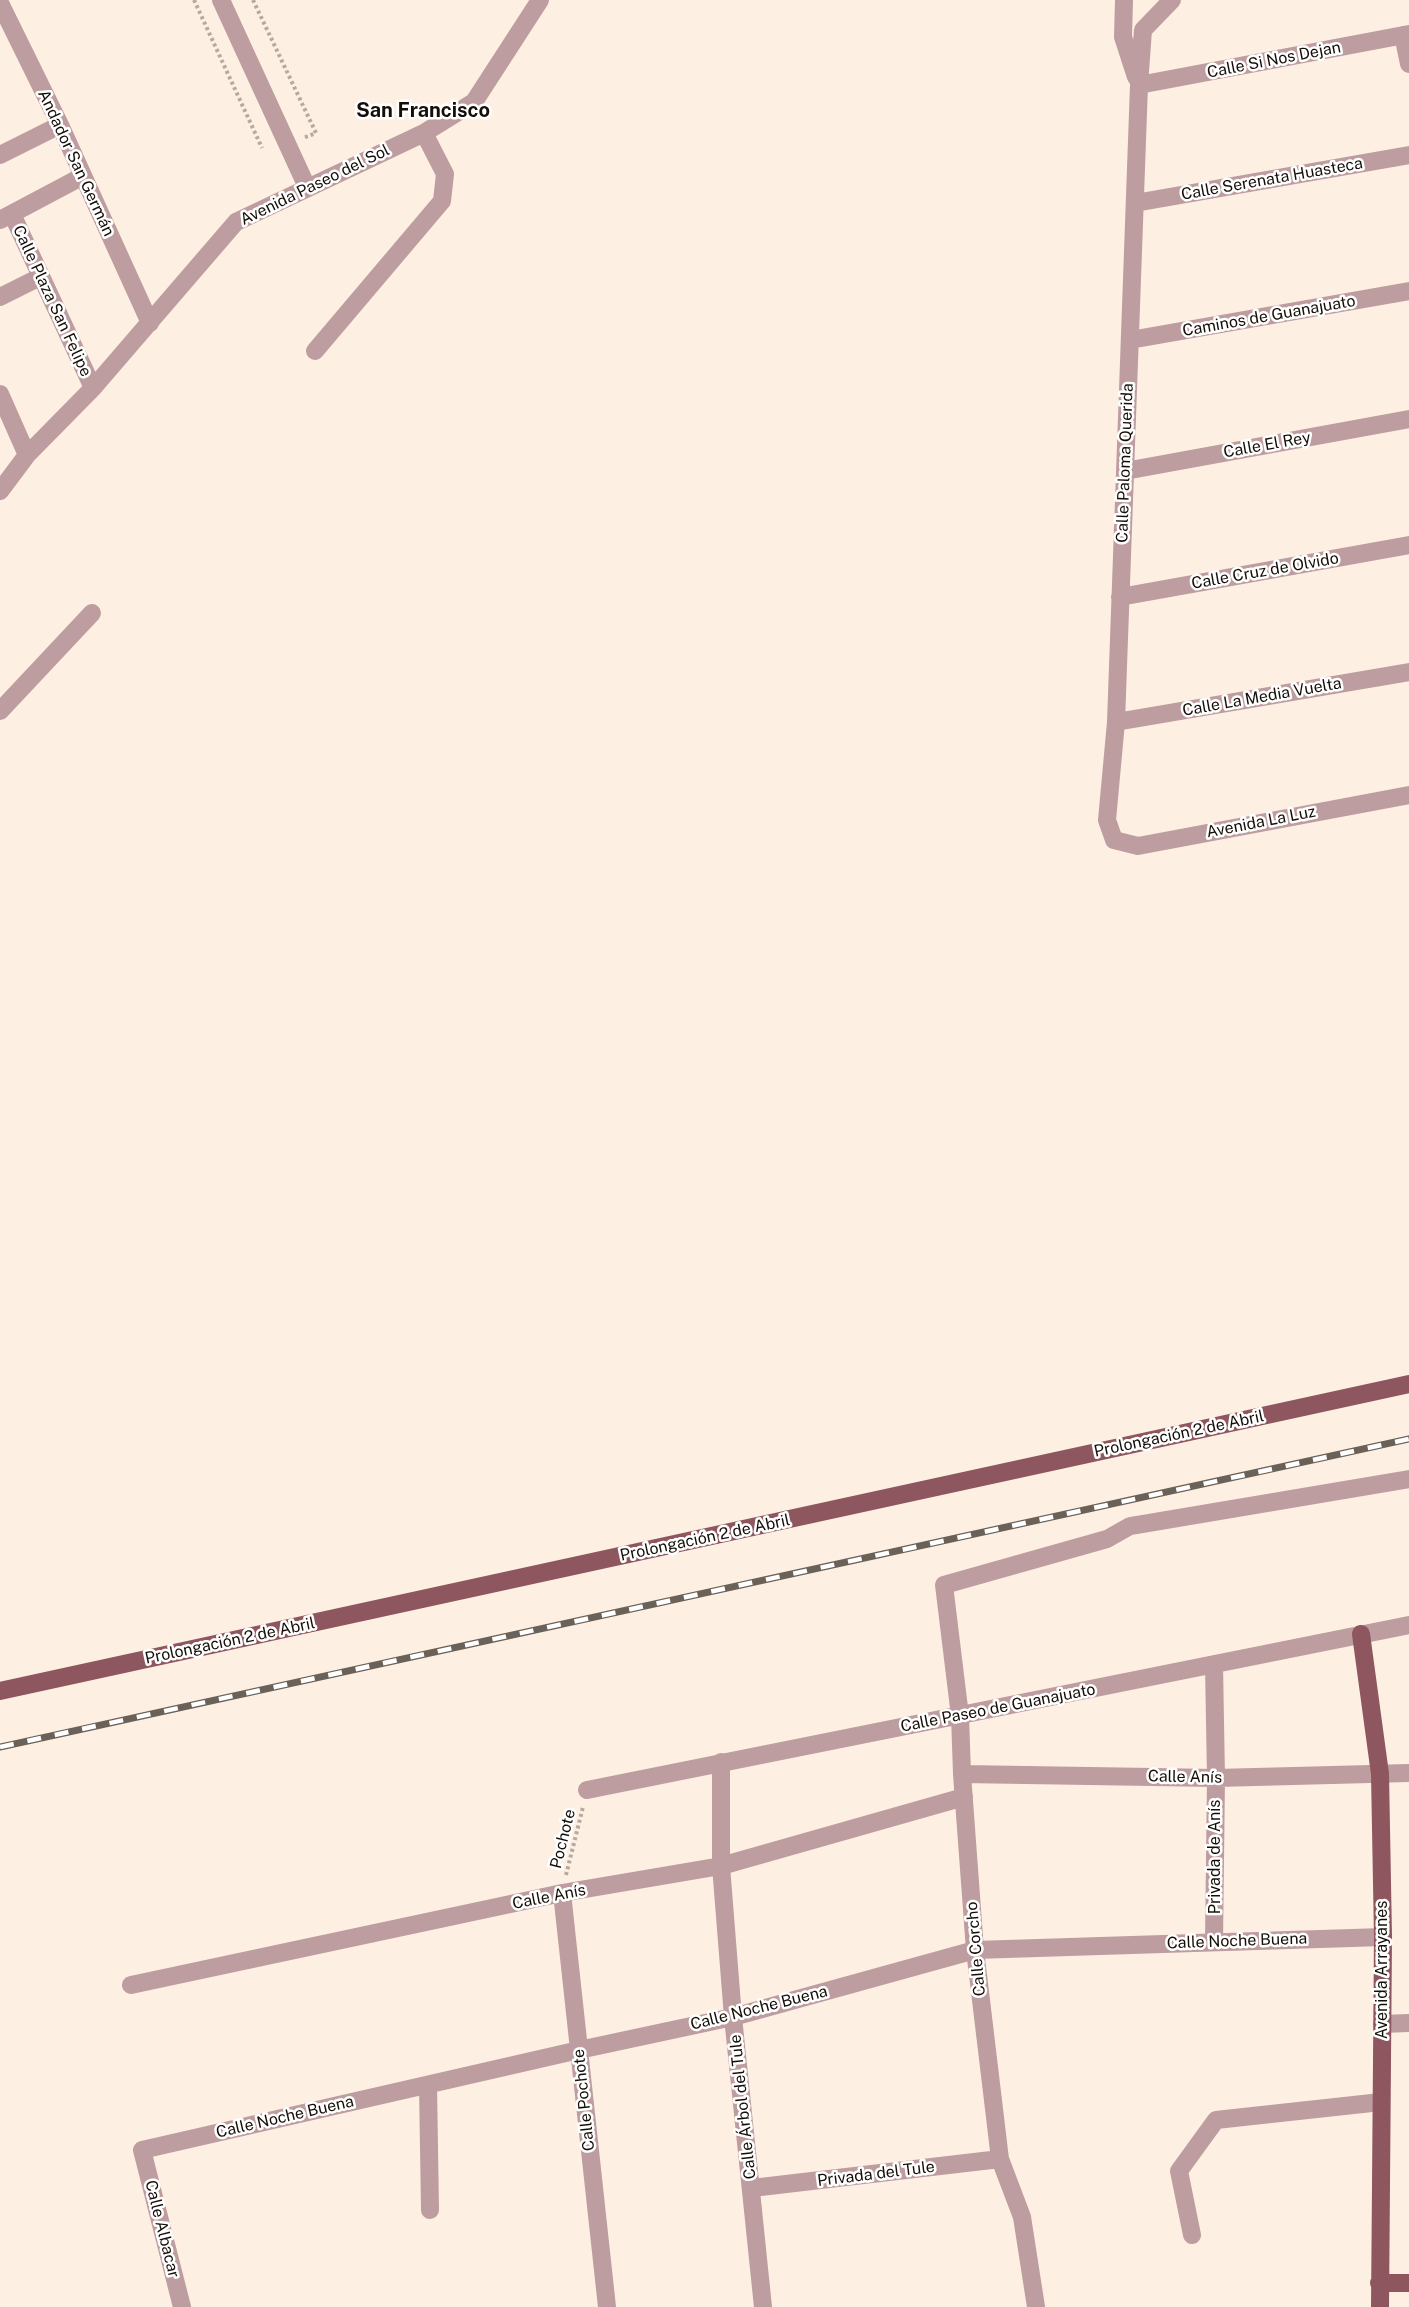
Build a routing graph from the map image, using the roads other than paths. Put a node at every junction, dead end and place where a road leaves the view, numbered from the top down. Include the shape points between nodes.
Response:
1 (221, 0) edge
2 (540, 0) edge
3 (1124, 0) edge
4 (1172, 0) edge
5 (0, 3) edge
6 (1406, 35) edge
7 (1409, 64) edge
8 (1139, 85) junction
9 (60, 125) junction
10 (424, 133) junction
11 (0, 155) edge
12 (1409, 155) edge
13 (82, 176) junction
14 (307, 187) junction
15 (1135, 203) junction
16 (6, 216) edge
17 (40, 277) junction
18 (1409, 291) edge
19 (0, 297) edge
20 (150, 322) junction
21 (1130, 340) junction
22 (315, 351) dead end
23 (93, 388) junction
24 (0, 394) edge
25 (1409, 419) edge
26 (27, 455) junction
27 (1125, 471) junction
28 (0, 491) edge
29 (1409, 545) edge
30 (1120, 597) junction
31 (93, 613) dead end
32 (1409, 672) edge
33 (0, 711) edge
34 (1116, 722) junction
35 (1409, 795) edge
36 (1114, 840) joint
37 (1409, 1384) edge
38 (1409, 1479) edge
39 (1409, 1625) edge
40 (1361, 1634) junction
41 (1214, 1664) junction
42 (0, 1691) edge
43 (960, 1716) junction
44 (721, 1762) junction
45 (1409, 1773) edge
46 (962, 1774) junction
47 (1380, 1774) junction
48 (1216, 1778) junction
49 (587, 1790) road end
50 (964, 1797) junction
51 (721, 1866) junction
52 (562, 1893) junction
53 (1383, 1937) junction
54 (1215, 1942) junction
55 (975, 1950) junction
56 (131, 1985) dead end
57 (734, 2017) junction
58 (1409, 2023) edge
59 (1382, 2024) junction
60 (579, 2050) junction
61 (428, 2085) junction
62 (1381, 2102) junction
63 (142, 2150) joint
64 (1000, 2159) junction
65 (752, 2188) junction
66 (430, 2210) dead end
67 (1192, 2235) dead end
68 (1379, 2283) junction
69 (1409, 2283) edge
70 (182, 2307) edge
71 (607, 2307) edge
72 (763, 2307) edge
73 (1036, 2307) edge
74 (1380, 2307) edge

1 - 14 street
2 - 10 street, Avenida Paseo del Sol via 474,102
3 - 8 street via 1123,37
4 - 8 street, Calle Paloma Querida via 1143,30
5 - 9 street, Andador San Germán
6 - 7 street
6 - 8 street, Calle Si Nos Dejan
8 - 15 street, Calle Paloma Querida
9 - 11 street
9 - 13 street, Andador San Germán
10 - 14 street, Avenida Paseo del Sol
10 - 22 street via 445,174 442,201
12 - 15 street, Calle Serenata Huasteca
13 - 16 street
13 - 20 street, Andador San Germán
14 - 20 street, Avenida Paseo del Sol via 236,222
15 - 21 street, Calle Paloma Querida
16 - 17 street, Calle Plaza San Felipe
17 - 19 street
17 - 23 street, Calle Plaza San Felipe
18 - 21 street, Caminos de Guanajuato
20 - 23 street, Avenida Paseo del Sol
21 - 27 street, Calle Paloma Querida
23 - 26 street, Avenida Paseo del Sol
24 - 26 street
25 - 27 street, Calle El Rey
26 - 28 street, Avenida Paseo del Sol
27 - 30 street, Calle Paloma Querida
29 - 30 street, Calle Cruz de Olvido
30 - 34 street, Calle Paloma Querida
31 - 33 street
32 - 34 street, Calle La Media Vuelta
34 - 36 street, Calle Paloma Querida via 1107,820
35 - 36 street, Avenida La Luz via 1138,846
37 - 42 main road, Prolongación 2 de Abril
38 - 43 street, Calle Corcho via 1130,1526 1107,1539 944,1585
39 - 40 street, Calle Paseo de Guanajuato
40 - 41 street, Calle Paseo de Guanajuato
40 - 47 main road, Avenida Arrayanes
41 - 43 street, Calle Paseo de Guanajuato
41 - 48 street, Privada de Anís
43 - 44 street, Calle Paseo de Guanajuato
43 - 46 street, Calle Corcho
44 - 49 street, Calle Paseo de Guanajuato
44 - 51 street, Calle Árbol del Tule
45 - 47 street, Calle Anís
46 - 48 street, Calle Anís
46 - 50 street, Calle Corcho
47 - 48 street, Calle Anís
47 - 53 main road, Avenida Arrayanes
48 - 54 street, Privada de Anís
50 - 51 street, Calle Anís
50 - 55 street, Calle Corcho
51 - 52 street, Calle Anís
51 - 57 street, Calle Árbol del Tule
52 - 56 street, Calle Anís
52 - 60 street, Calle Pochote
53 - 54 street, Calle Noche Buena
53 - 59 main road, Avenida Arrayanes
54 - 55 street, Calle Noche Buena
55 - 57 street, Calle Noche Buena
55 - 64 street, Calle Corcho
57 - 60 street, Calle Noche Buena
57 - 65 street, Calle Árbol del Tule
58 - 59 street
59 - 62 main road, Avenida Arrayanes
60 - 61 street, Calle Noche Buena
60 - 71 street, Calle Pochote
61 - 63 street, Calle Noche Buena
61 - 66 street
62 - 67 street via 1216,2120 1179,2171
62 - 68 main road, Avenida Arrayanes
63 - 70 street, Calle Albacar
64 - 65 street, Privada del Tule
64 - 73 street, Calle Corcho via 1022,2217
65 - 72 street, Calle Árbol del Tule
68 - 69 main road
68 - 74 main road, Avenida Arrayanes

